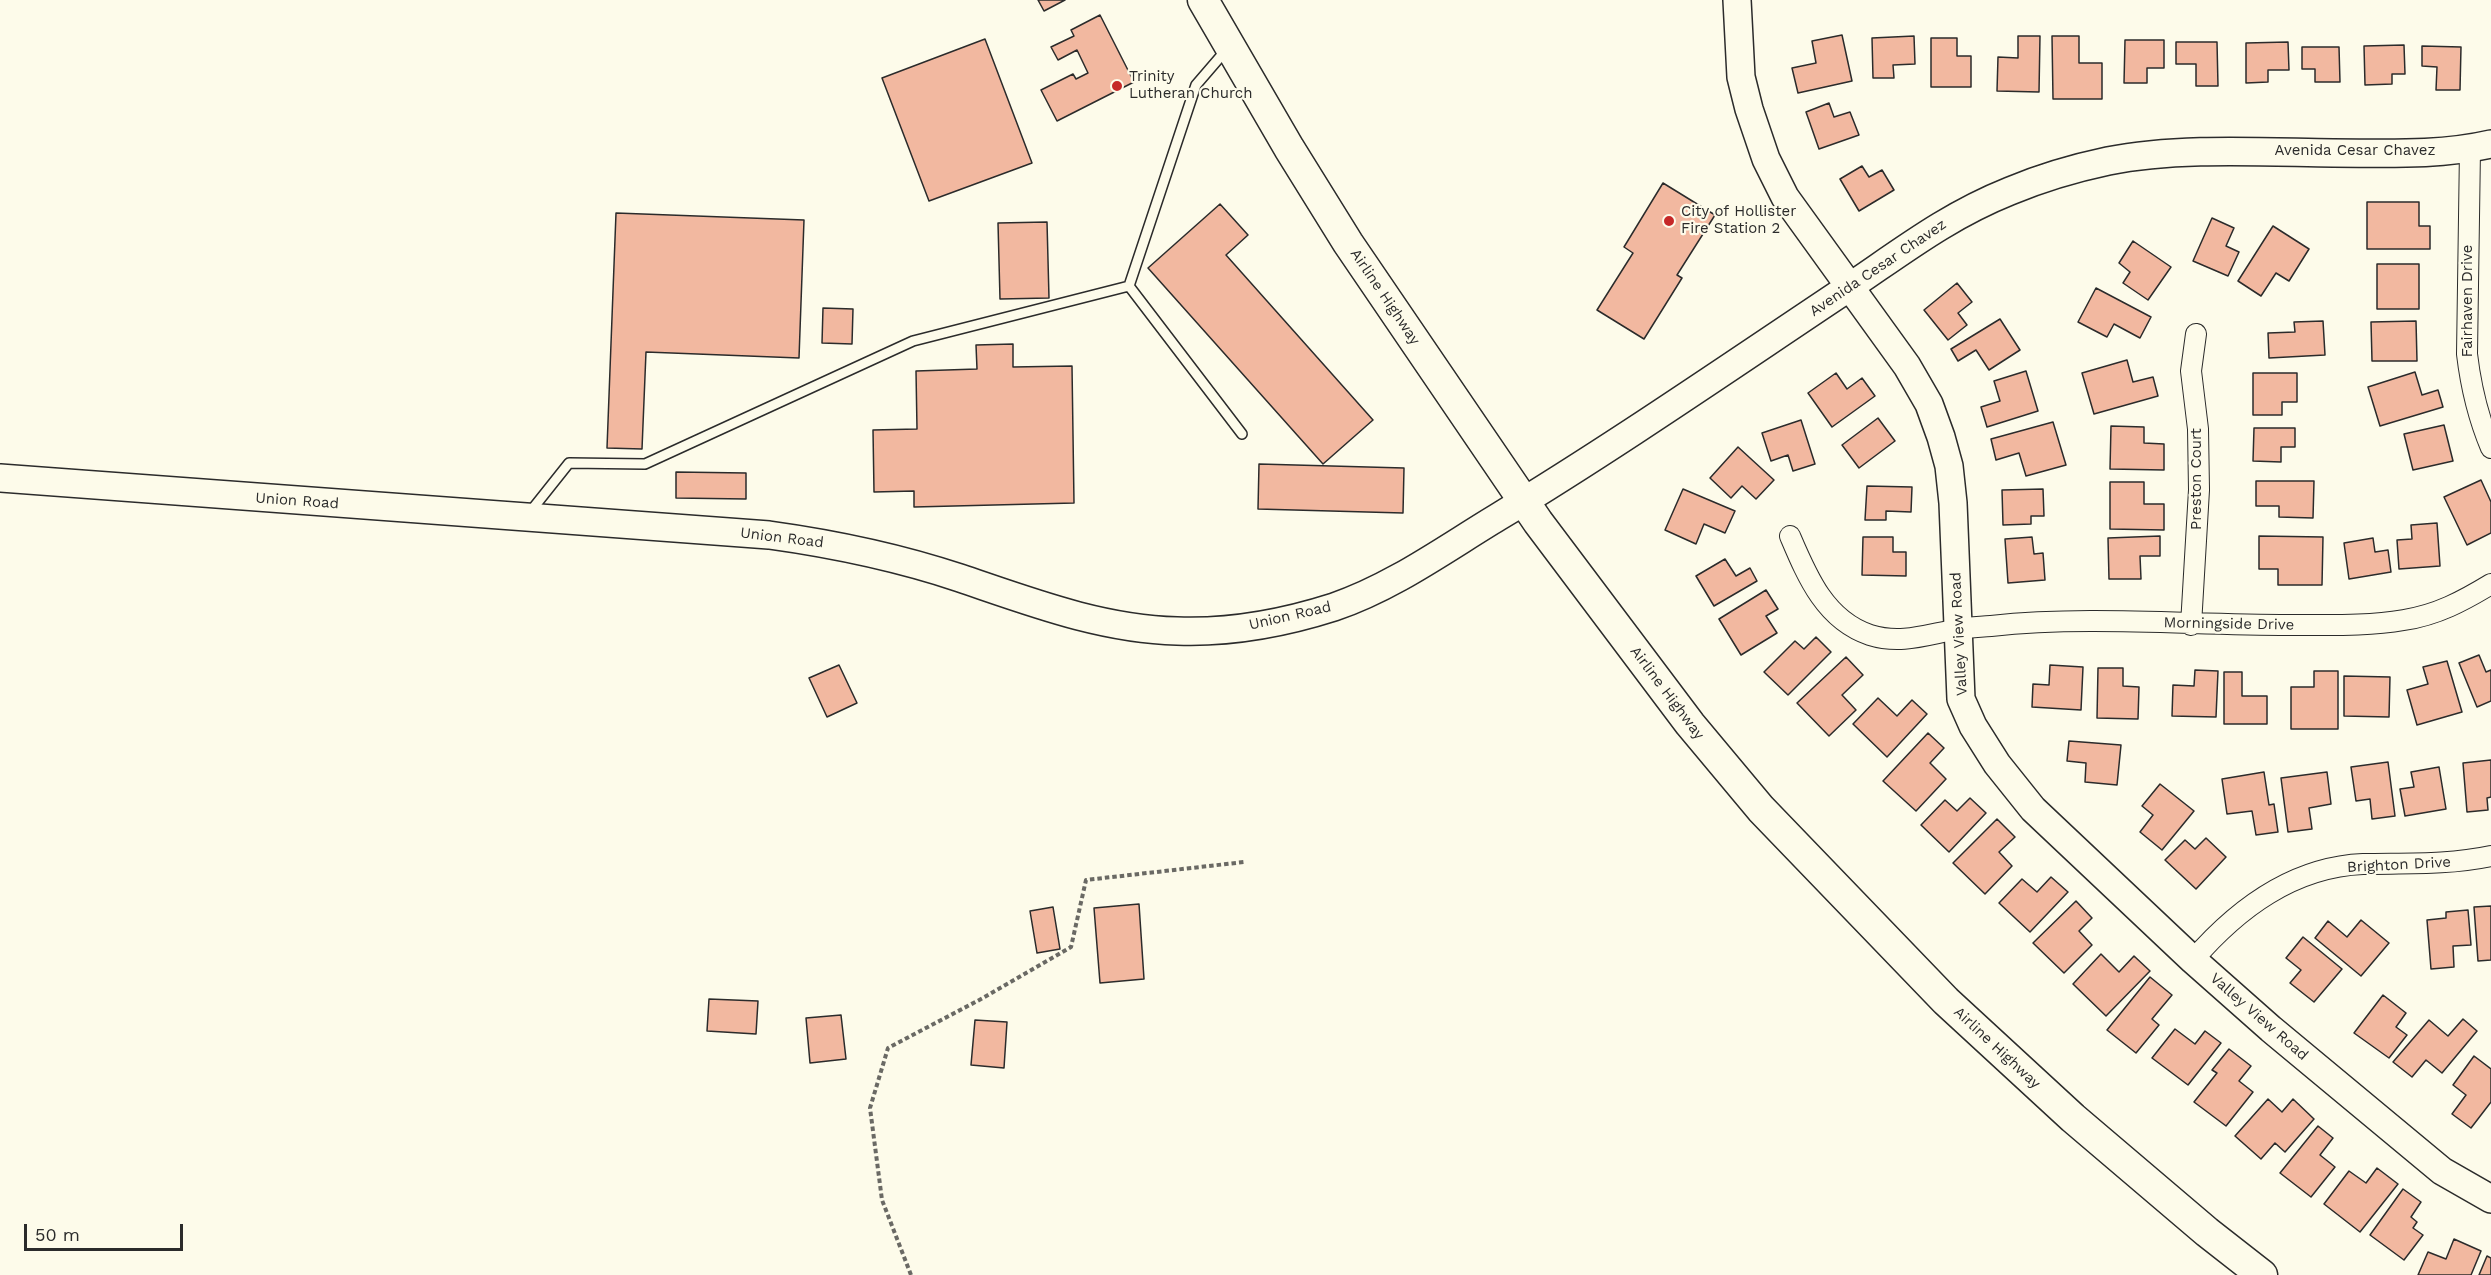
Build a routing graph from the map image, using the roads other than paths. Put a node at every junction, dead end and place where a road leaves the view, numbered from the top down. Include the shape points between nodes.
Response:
1 (1203, 0) edge
2 (1737, 0) edge
3 (1230, 45) junction
4 (2481, 147) edge
5 (1129, 286) junction
6 (1850, 286) junction
7 (2196, 334) dead end
8 (1242, 434) dead end
9 (2491, 448) edge
10 (0, 478) edge
11 (1524, 502) junction
12 (525, 518) junction
13 (1790, 536) dead end
14 (2491, 584) edge
15 (2191, 625) junction
16 (1960, 629) junction
17 (2491, 856) edge
18 (2193, 960) junction
19 (2491, 1199) edge
20 (2262, 1275) edge

1 - 3 main road, Airline Highway
2 - 6 street, Valley View Road via 1741,77 1766,159 1785,197
3 - 5 lane via 1196,85
3 - 11 main road, Airline Highway via 1348,243
4 - 6 street, Avenida Cesar Chavez via 2403,153 2214,152 2109,161 1973,206 1927,232
4 - 9 street, Fairhaven Drive via 2467,354 2477,414
5 - 8 lane
5 - 12 lane via 914,341 645,464 569,463
6 - 11 street, Avenida Cesar Chavez
6 - 16 street, Valley View Road via 1908,366 1929,404 1941,437 1953,502
7 - 15 street, Preston Court via 2191,371 2198,429 2199,490
10 - 12 street, Union Road
11 - 12 street, Union Road via 1395,580 1335,606 1270,624 1209,631 1120,626 1083,618 958,577 833,544 718,530
11 - 20 main road, Airline Highway via 1690,724 1832,885 1946,1001 2073,1118
13 - 16 street, Morningside Drive via 1808,579 1825,603 1852,627 1894,640
14 - 15 street, Morningside Drive via 2460,603 2403,621 2364,625
15 - 16 street, Morningside Drive via 2062,621
16 - 18 street, Valley View Road via 1961,699 1997,764 2034,809
17 - 18 street, Brighton Drive via 2464,862 2361,864 2307,875 2276,888 2245,908
18 - 19 street, Valley View Road via 2377,1119 2442,1171

